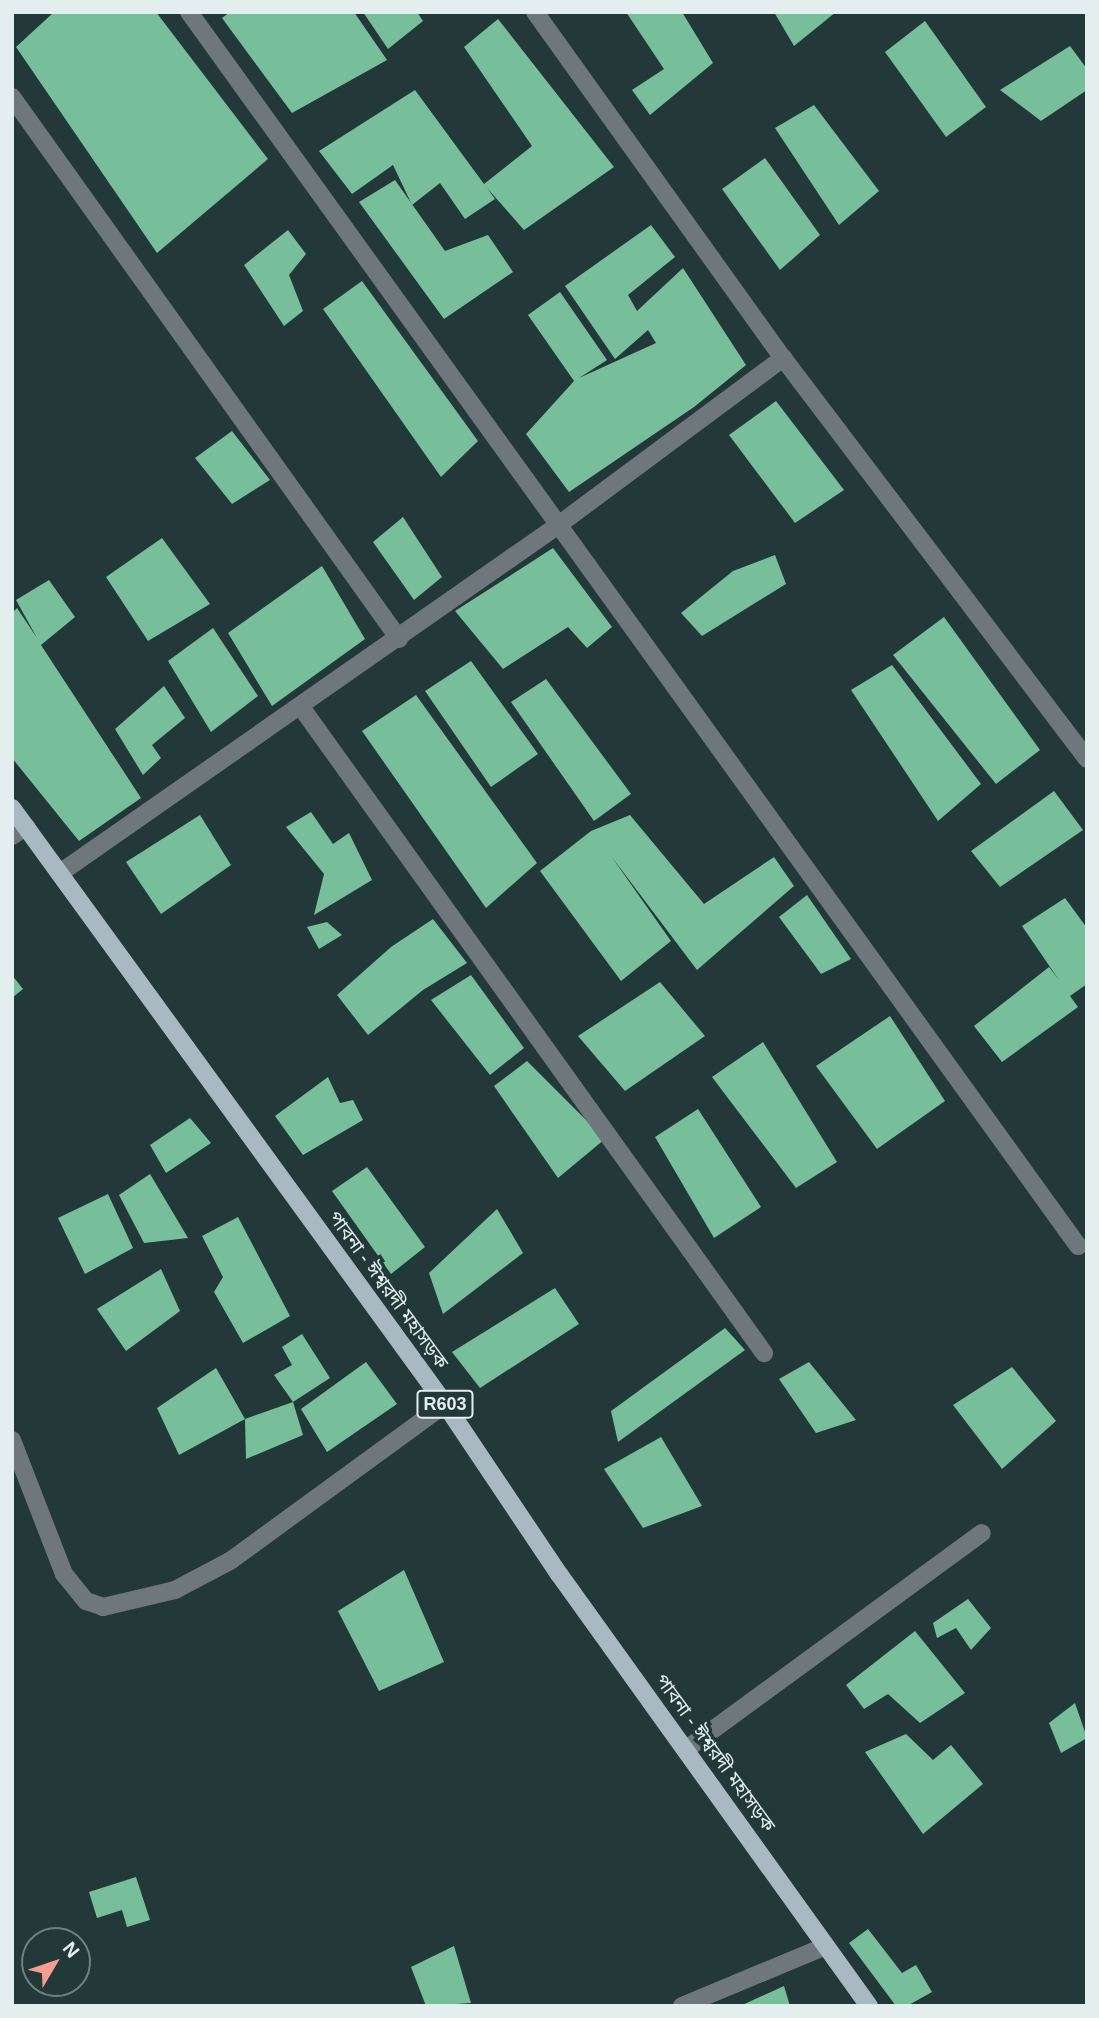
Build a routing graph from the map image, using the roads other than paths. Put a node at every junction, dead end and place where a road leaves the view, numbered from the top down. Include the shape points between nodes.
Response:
1 (189, 12) edge
2 (535, 12) edge
3 (12, 97) edge
4 (783, 358) junction
5 (558, 526) junction
6 (399, 639) junction
7 (301, 707) junction
8 (1087, 759) edge
9 (12, 808) edge
10 (19, 832) edge
11 (60, 873) junction
12 (1078, 1246) dead end
13 (764, 1353) dead end
14 (445, 1404) junction
15 (12, 1440) edge
16 (982, 1533) dead end
17 (688, 1748) junction
18 (826, 1945) junction
19 (682, 2006) edge
20 (869, 2006) edge

1 - 5 street
2 - 4 street
3 - 6 street
4 - 5 street
4 - 8 street
5 - 6 street
5 - 12 street
6 - 7 street
7 - 11 street
7 - 13 street
9 - 10 main road, পাবনা - ঈশ্বরদী মহাসড়ক / R603
10 - 11 main road, পাবনা - ঈশ্বরদী মহাসড়ক / R603
11 - 14 main road, পাবনা - ঈশ্বরদী মহাসড়ক / R603
14 - 15 street via 230,1561 175,1590 103,1607 86,1601 64,1574
14 - 17 main road, পাবনা - ঈশ্বরদী মহাসড়ক / R603 via 559,1574
16 - 17 street
17 - 18 main road, পাবনা - ঈশ্বরদী মহাসড়ক / R603
18 - 19 street
18 - 20 main road, পাবনা - ঈশ্বরদী মহাসড়ক / R603

